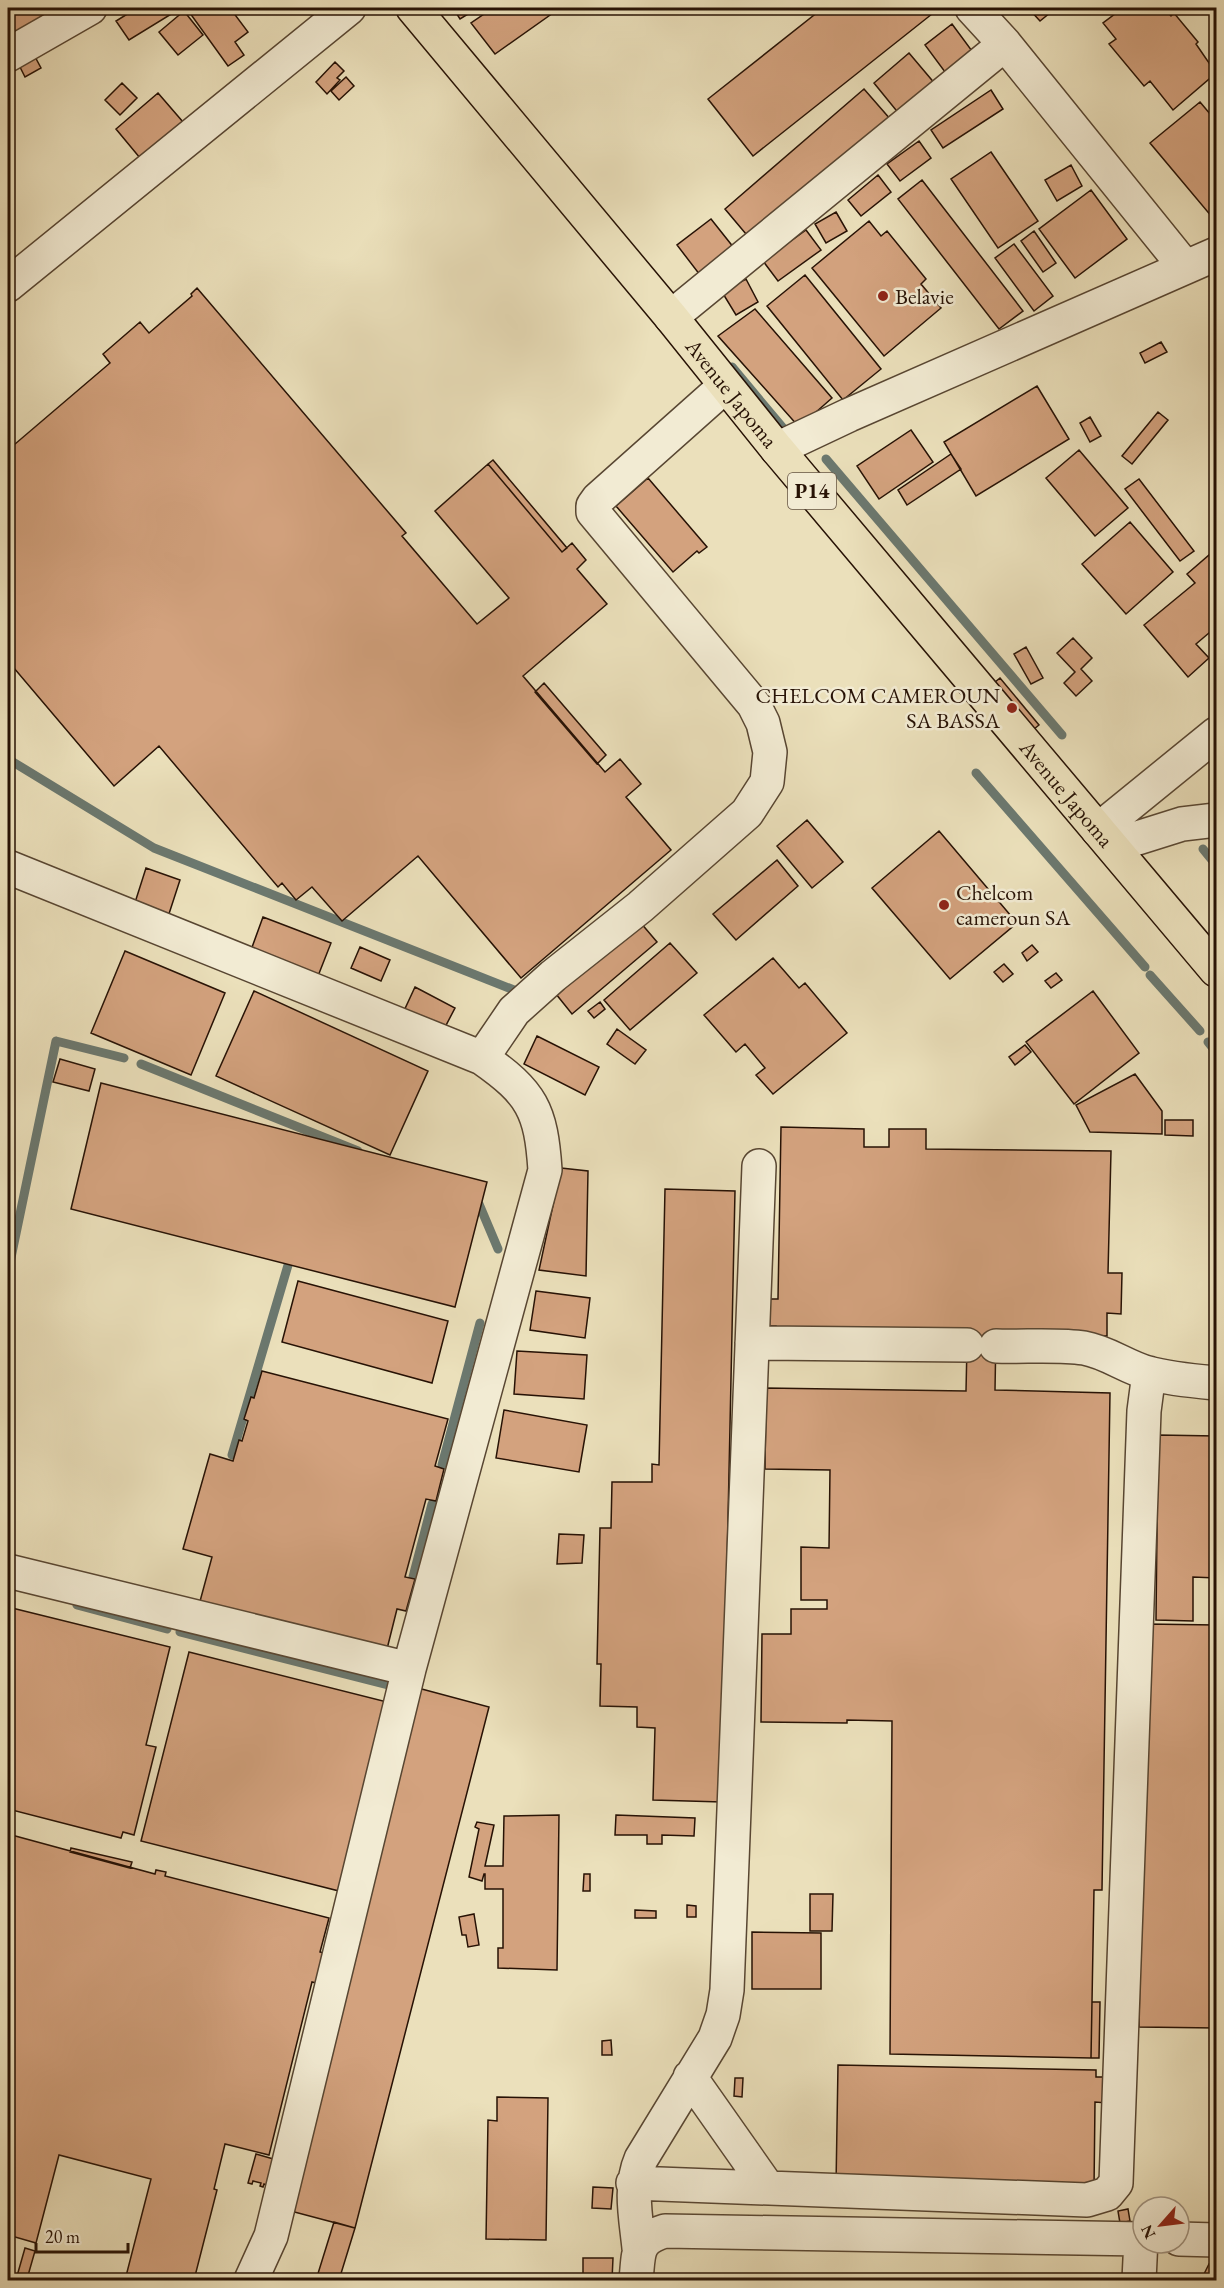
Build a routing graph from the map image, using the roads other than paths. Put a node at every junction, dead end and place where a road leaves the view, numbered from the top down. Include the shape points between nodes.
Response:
1 (90, 8) edge
2 (348, 8) edge
3 (413, 8) edge
4 (972, 8) edge
5 (1005, 45) junction
6 (8, 55) edge
7 (1216, 254) edge
8 (1185, 267) junction
9 (8, 285) edge
10 (671, 317) junction
11 (725, 386) junction
12 (777, 449) junction
13 (1216, 734) edge
14 (1216, 820) edge
15 (1105, 838) junction
16 (8, 867) edge
17 (1216, 969) edge
18 (482, 1058) junction
19 (759, 1166) dead end
20 (752, 1343) junction
21 (1149, 1373) junction
22 (1216, 1383) edge
23 (8, 1571) edge
24 (409, 1669) junction
25 (690, 2078) junction
26 (633, 2183) junction
27 (768, 2188) junction
28 (1131, 2239) edge
29 (1191, 2240) edge
30 (1216, 2240) edge
31 (639, 2248) junction
32 (1141, 2255) edge
33 (251, 2280) edge
34 (636, 2280) edge
35 (1139, 2280) edge

1 - 6 street
2 - 9 street
3 - 10 main road, Avenue Japoma / P14
4 - 5 street
5 - 8 street
5 - 10 street
7 - 8 street
8 - 12 street
10 - 11 main road, Avenue Japoma / P14
11 - 12 main road, Avenue Japoma / P14
11 - 18 street via 598,499 593,512 754,705 770,752 767,782 747,813 514,1011
12 - 15 main road, Avenue Japoma / P14
13 - 15 street
14 - 15 street
15 - 17 main road, Avenue Japoma / P14
16 - 18 street
18 - 24 street via 530,1100 543,1136 545,1170
19 - 20 street
20 - 21 street via 1082,1348
20 - 25 street via 727,1990 715,2038
21 - 22 street
21 - 27 street via 1144,1411 1116,2183 1107,2194 1087,2199
23 - 24 street
24 - 33 street via 271,2236
25 - 26 street via 641,2159
25 - 27 street
26 - 27 street
26 - 31 street
28 - 31 street via 665,2231 650,2235
29 - 30 street
31 - 34 street
32 - 35 street

